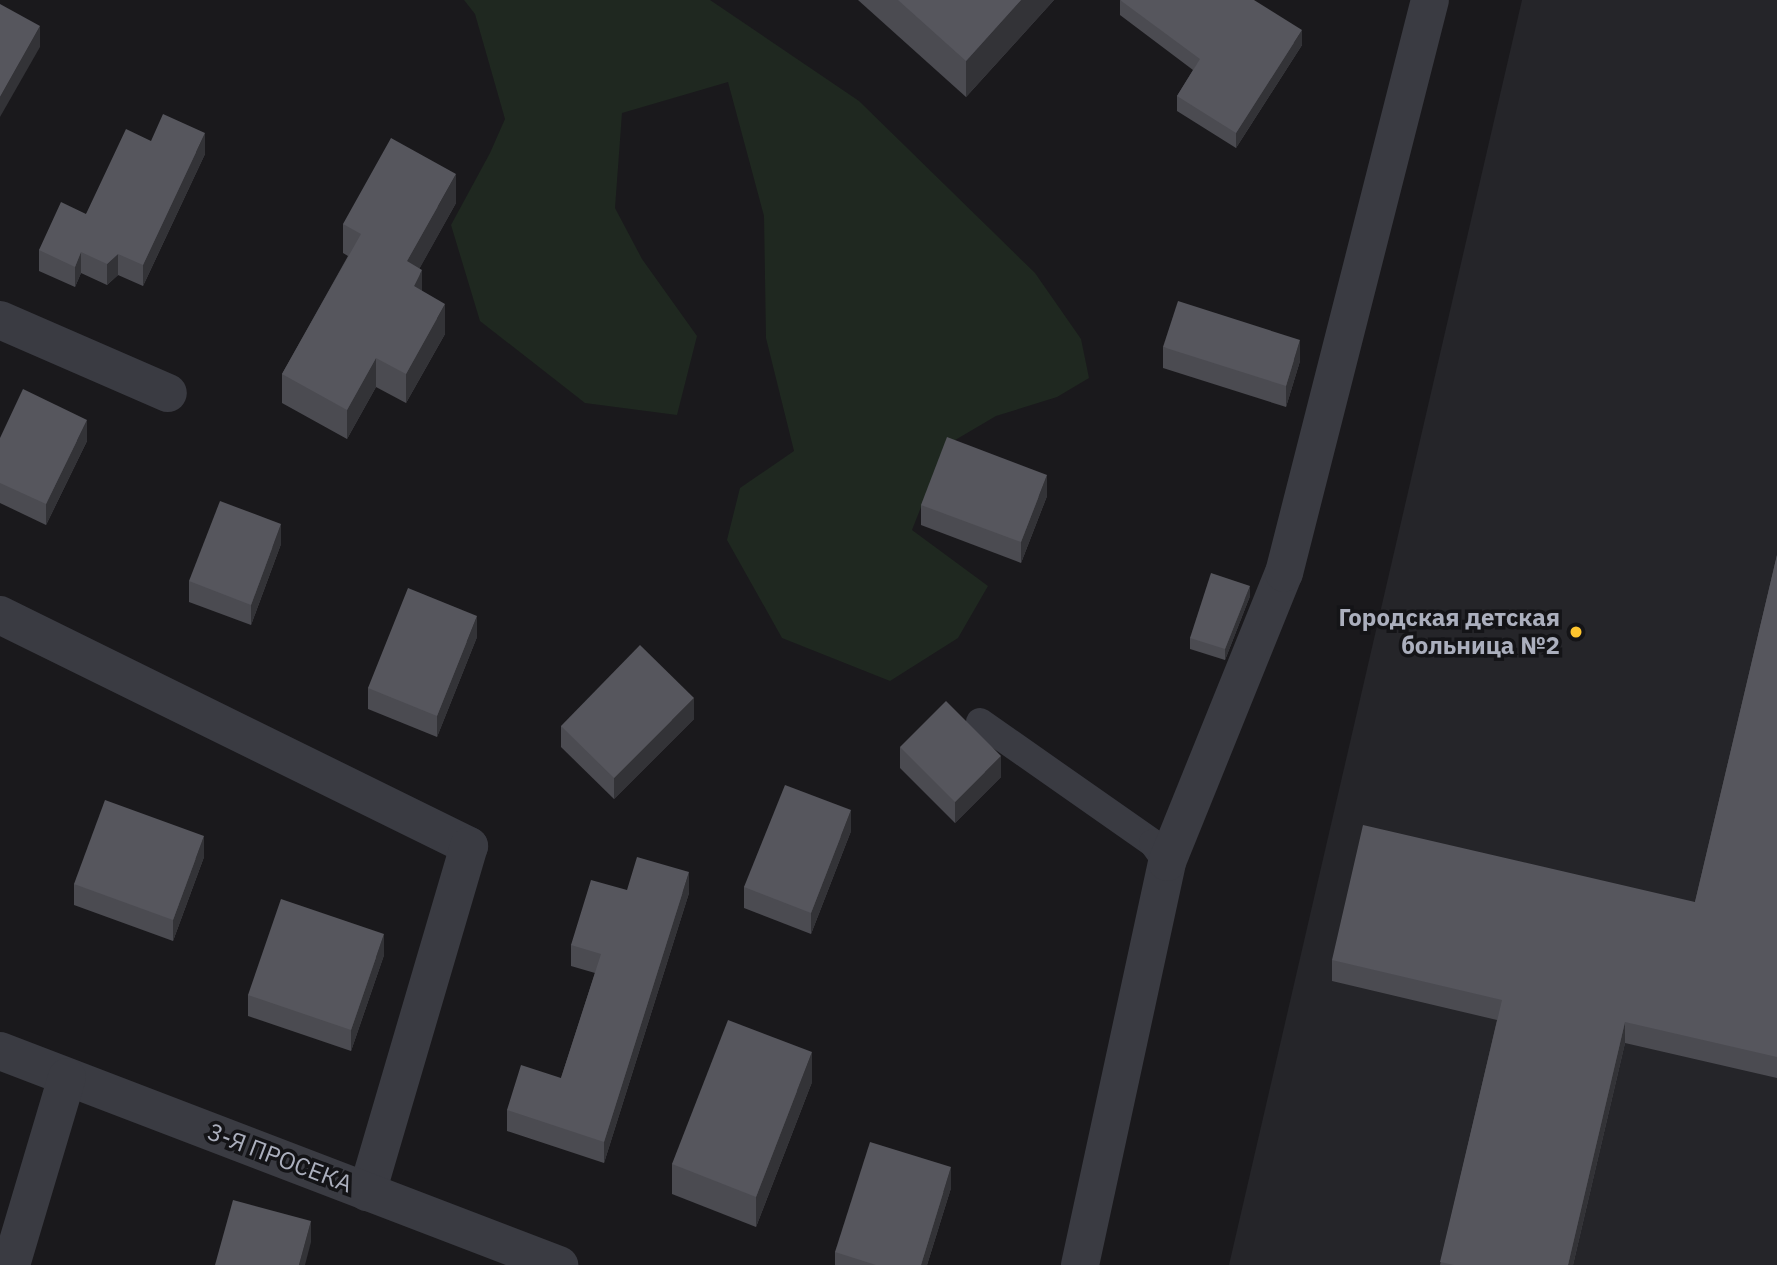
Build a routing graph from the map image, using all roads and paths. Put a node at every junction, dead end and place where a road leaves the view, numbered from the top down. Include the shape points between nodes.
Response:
1 (1430, 0) edge
2 (0, 320) edge
3 (168, 393) dead end
4 (0, 615) edge
5 (980, 722) dead end
6 (1167, 862) junction
7 (0, 1051) edge
8 (67, 1077) junction
9 (367, 1192) junction
10 (11, 1265) edge
11 (559, 1265) edge
12 (1080, 1265) edge

1 - 6 street via 1284,573
2 - 3 street
4 - 9 street via 469,846
5 - 6 lane via 1153,843
6 - 12 street
7 - 8 street, 3-Я ПРОСЕКА
8 - 9 street, 3-Я ПРОСЕКА
8 - 10 street
9 - 11 street, 3-Я ПРОСЕКА

